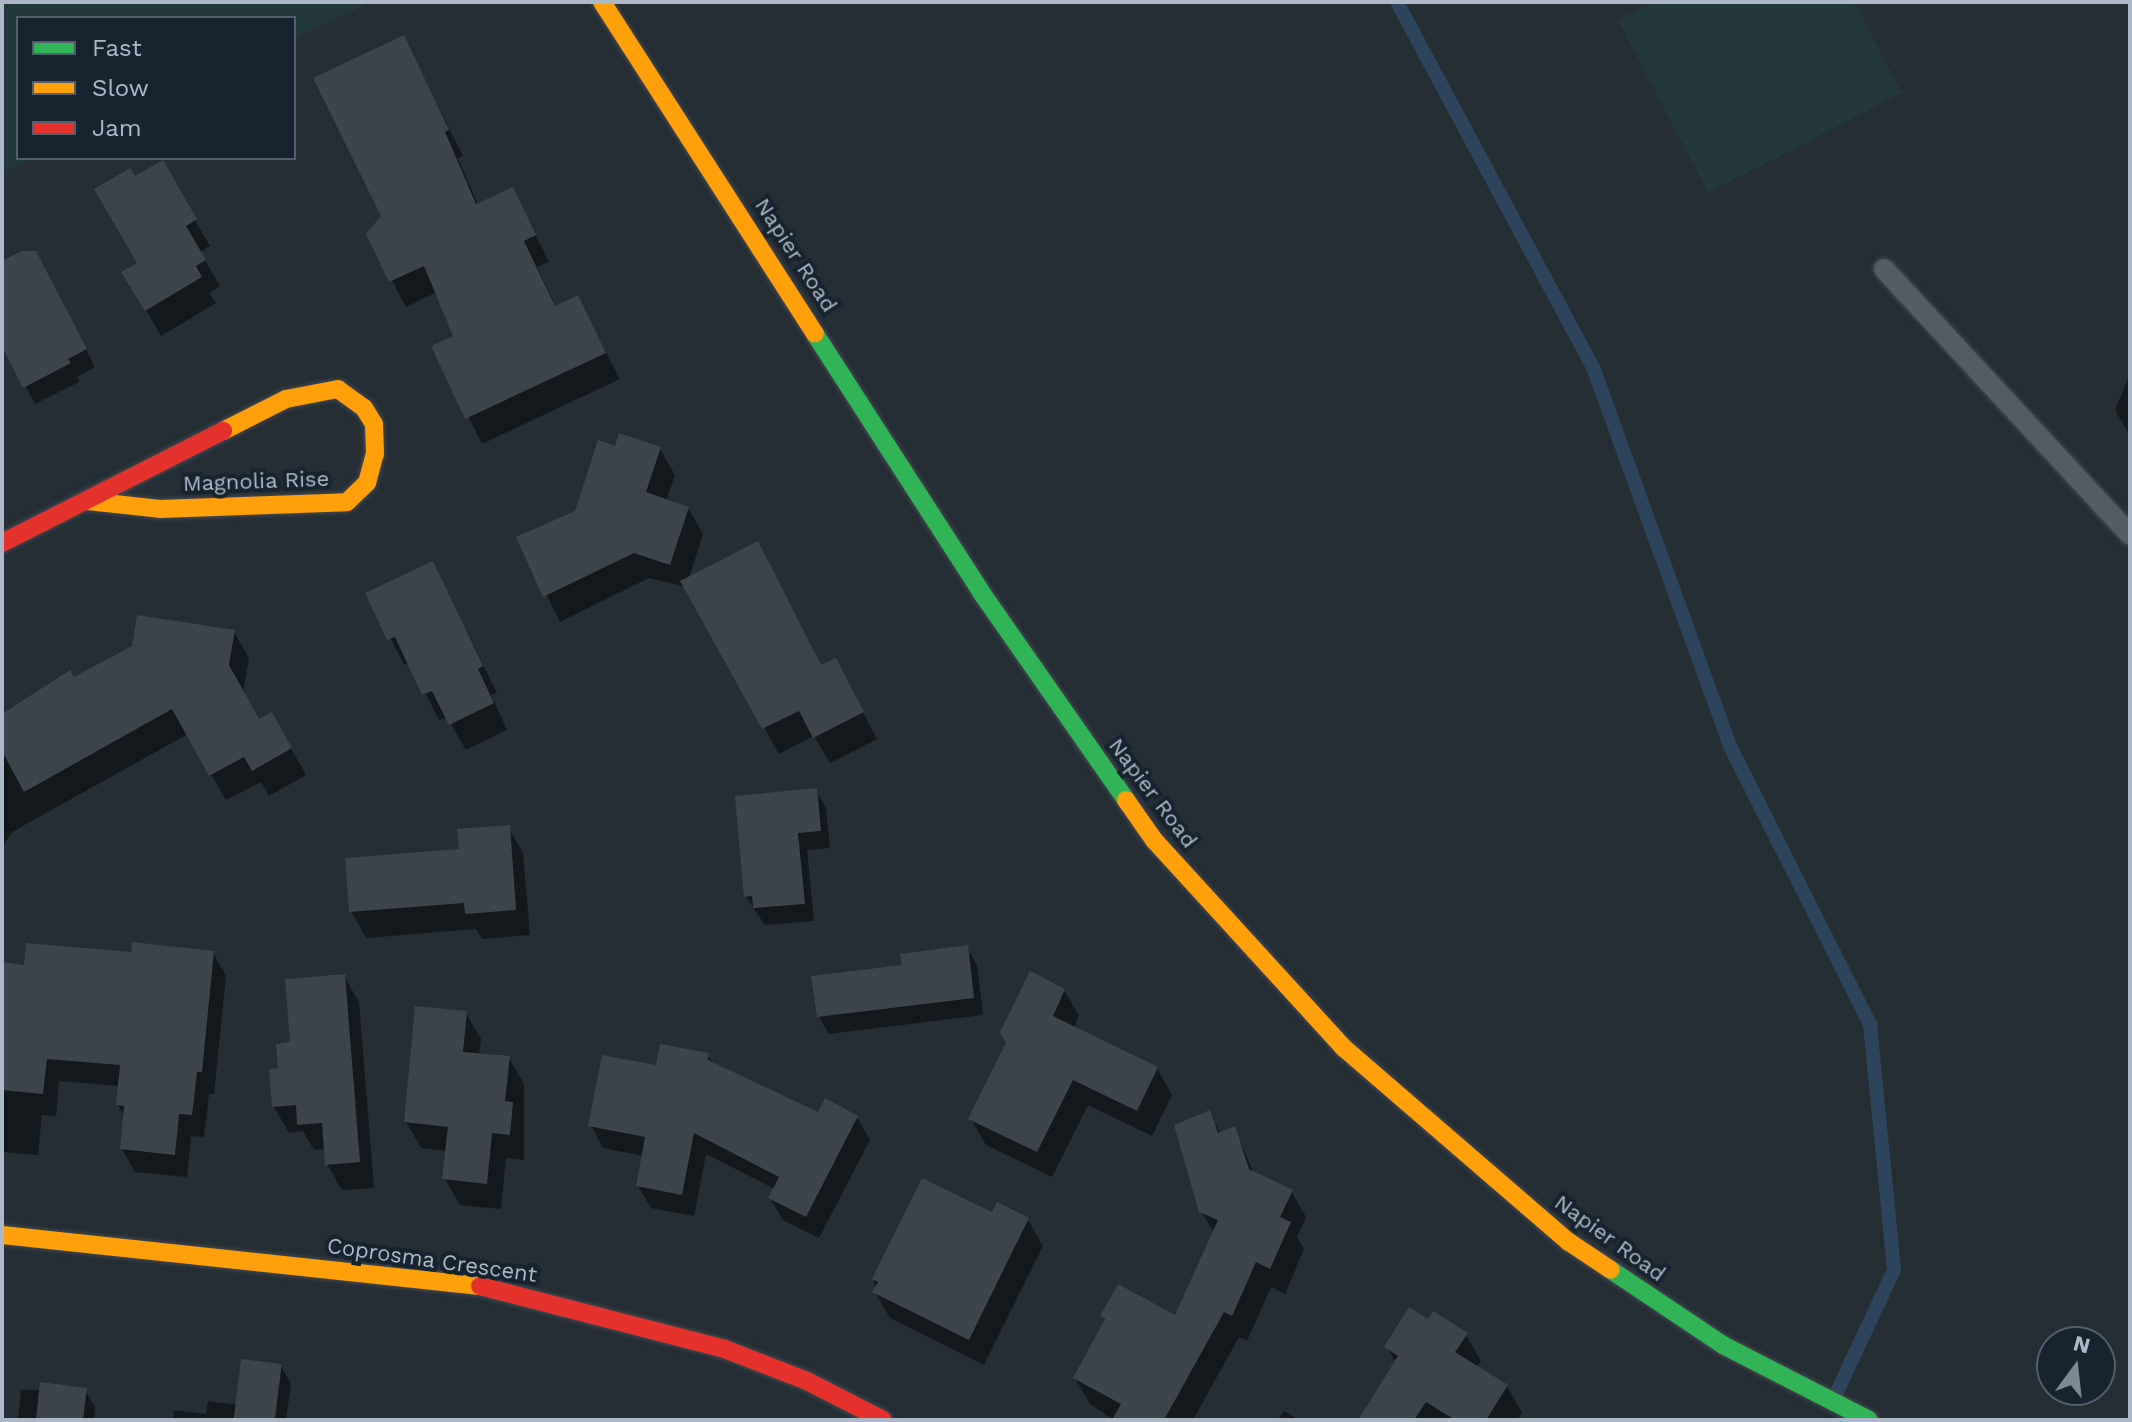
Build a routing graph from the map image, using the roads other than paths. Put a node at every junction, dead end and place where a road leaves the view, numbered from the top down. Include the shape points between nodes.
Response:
1 (602, 2) edge
2 (1884, 269) dead end
3 (88, 501) junction
4 (2130, 535) edge
5 (2, 543) edge
6 (2, 1235) edge
7 (883, 1420) edge
8 (1869, 1420) edge

1 - 8 main road, Napier Road via 981,592 1154,840 1344,1048 1569,1242 1723,1345
2 - 4 lane
3 - 3 main road, Magnolia Rise via 286,399 338,389 364,408 374,424 375,454 367,483 347,502 160,509
3 - 5 main road, Magnolia Rise
6 - 7 main road, Coprosma Crescent via 471,1284 551,1300 722,1348 807,1381

